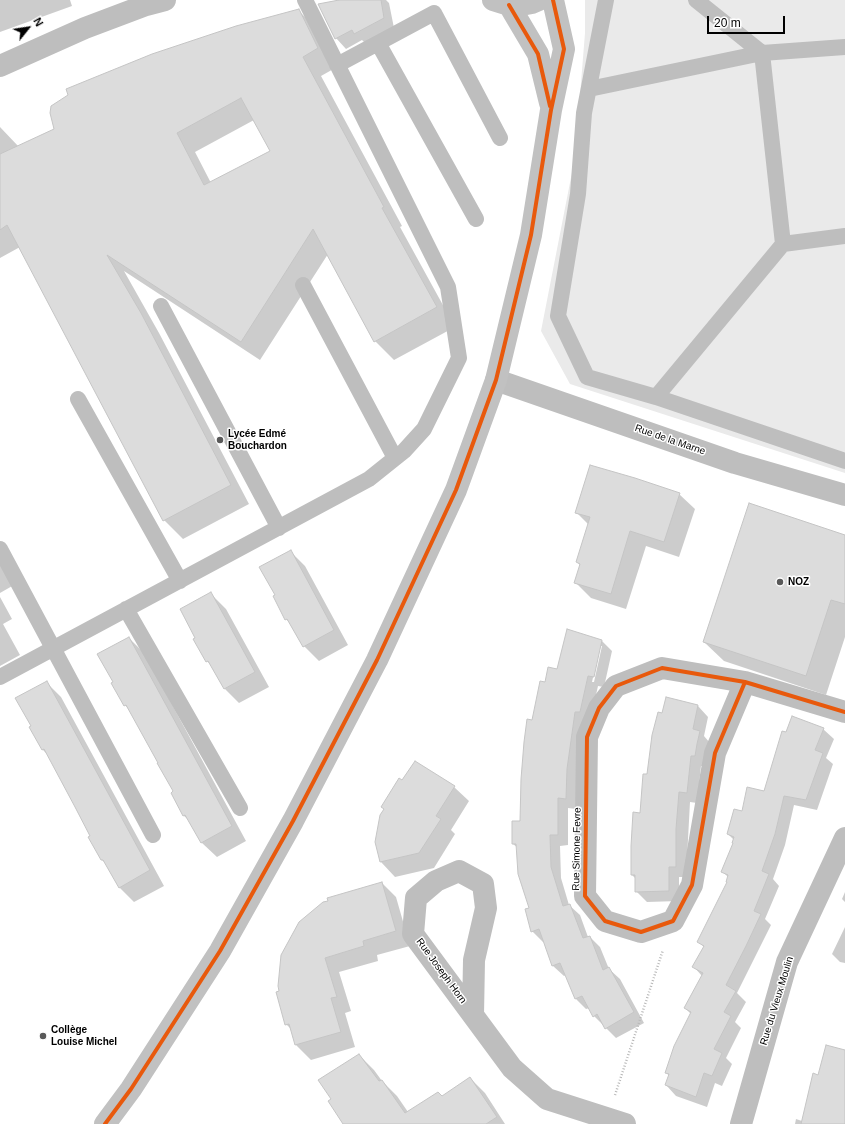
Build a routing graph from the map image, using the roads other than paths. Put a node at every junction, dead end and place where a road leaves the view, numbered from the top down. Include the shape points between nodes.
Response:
1 (305, 0) edge
2 (539, 0) edge
3 (553, 0) edge
4 (606, 0) edge
5 (696, 0) edge
6 (151, 2) edge
7 (501, 2) edge
8 (378, 42) junction
9 (845, 47) edge
10 (762, 53) junction
11 (337, 65) junction
12 (0, 66) edge
13 (589, 89) junction
14 (551, 110) junction
15 (500, 138) dead end
16 (476, 219) dead end
17 (845, 236) edge
18 (783, 244) junction
19 (303, 285) dead end
20 (162, 306) dead end
21 (496, 380) junction
22 (656, 397) junction
23 (78, 399) dead end
24 (395, 458) junction
25 (845, 461) edge
26 (845, 495) edge
27 (279, 528) junction
28 (0, 549) edge
29 (180, 581) junction
30 (126, 609) junction
31 (54, 648) junction
32 (0, 677) edge
33 (745, 682) junction
34 (845, 712) edge
35 (240, 808) dead end
36 (153, 835) dead end
37 (845, 838) edge
38 (473, 1015) junction
39 (616, 1121) edge
40 (105, 1124) edge
41 (741, 1124) edge

1 - 11 lane
2 - 7 street via 520,5
3 - 14 street via 564,49
4 - 13 lane
5 - 10 lane
6 - 12 street
7 - 14 street via 538,54
8 - 11 lane
8 - 15 lane via 434,13
8 - 16 lane
9 - 10 lane
10 - 13 lane
10 - 18 lane
11 - 24 lane via 448,287 458,358 424,429
13 - 22 lane via 584,113 578,194 558,316 587,377
14 - 21 street via 531,235
17 - 18 lane
18 - 22 lane
19 - 24 lane
20 - 27 lane
21 - 26 street, Rue de la Marne via 735,462
21 - 40 street via 456,490 377,660 293,822 220,951 131,1089
22 - 25 lane
23 - 29 lane
24 - 27 lane via 369,479
27 - 29 lane
28 - 31 lane
29 - 30 lane
30 - 31 lane
30 - 35 lane
31 - 32 lane
31 - 36 lane
33 - 33 street, Rue Simone Fevre via 662,668 616,686 599,708 586,737 585,896 605,921 641,932 672,920 692,885 715,753
33 - 34 street, Rue Simone Fevre
37 - 41 street, Rue du Vieux Moulin via 787,962
38 - 38 street, Rue Joseph Horn via 474,960 486,908 483,884 459,871 436,881 416,898 413,934
38 - 39 street, Rue Joseph Horn via 512,1068 547,1100

